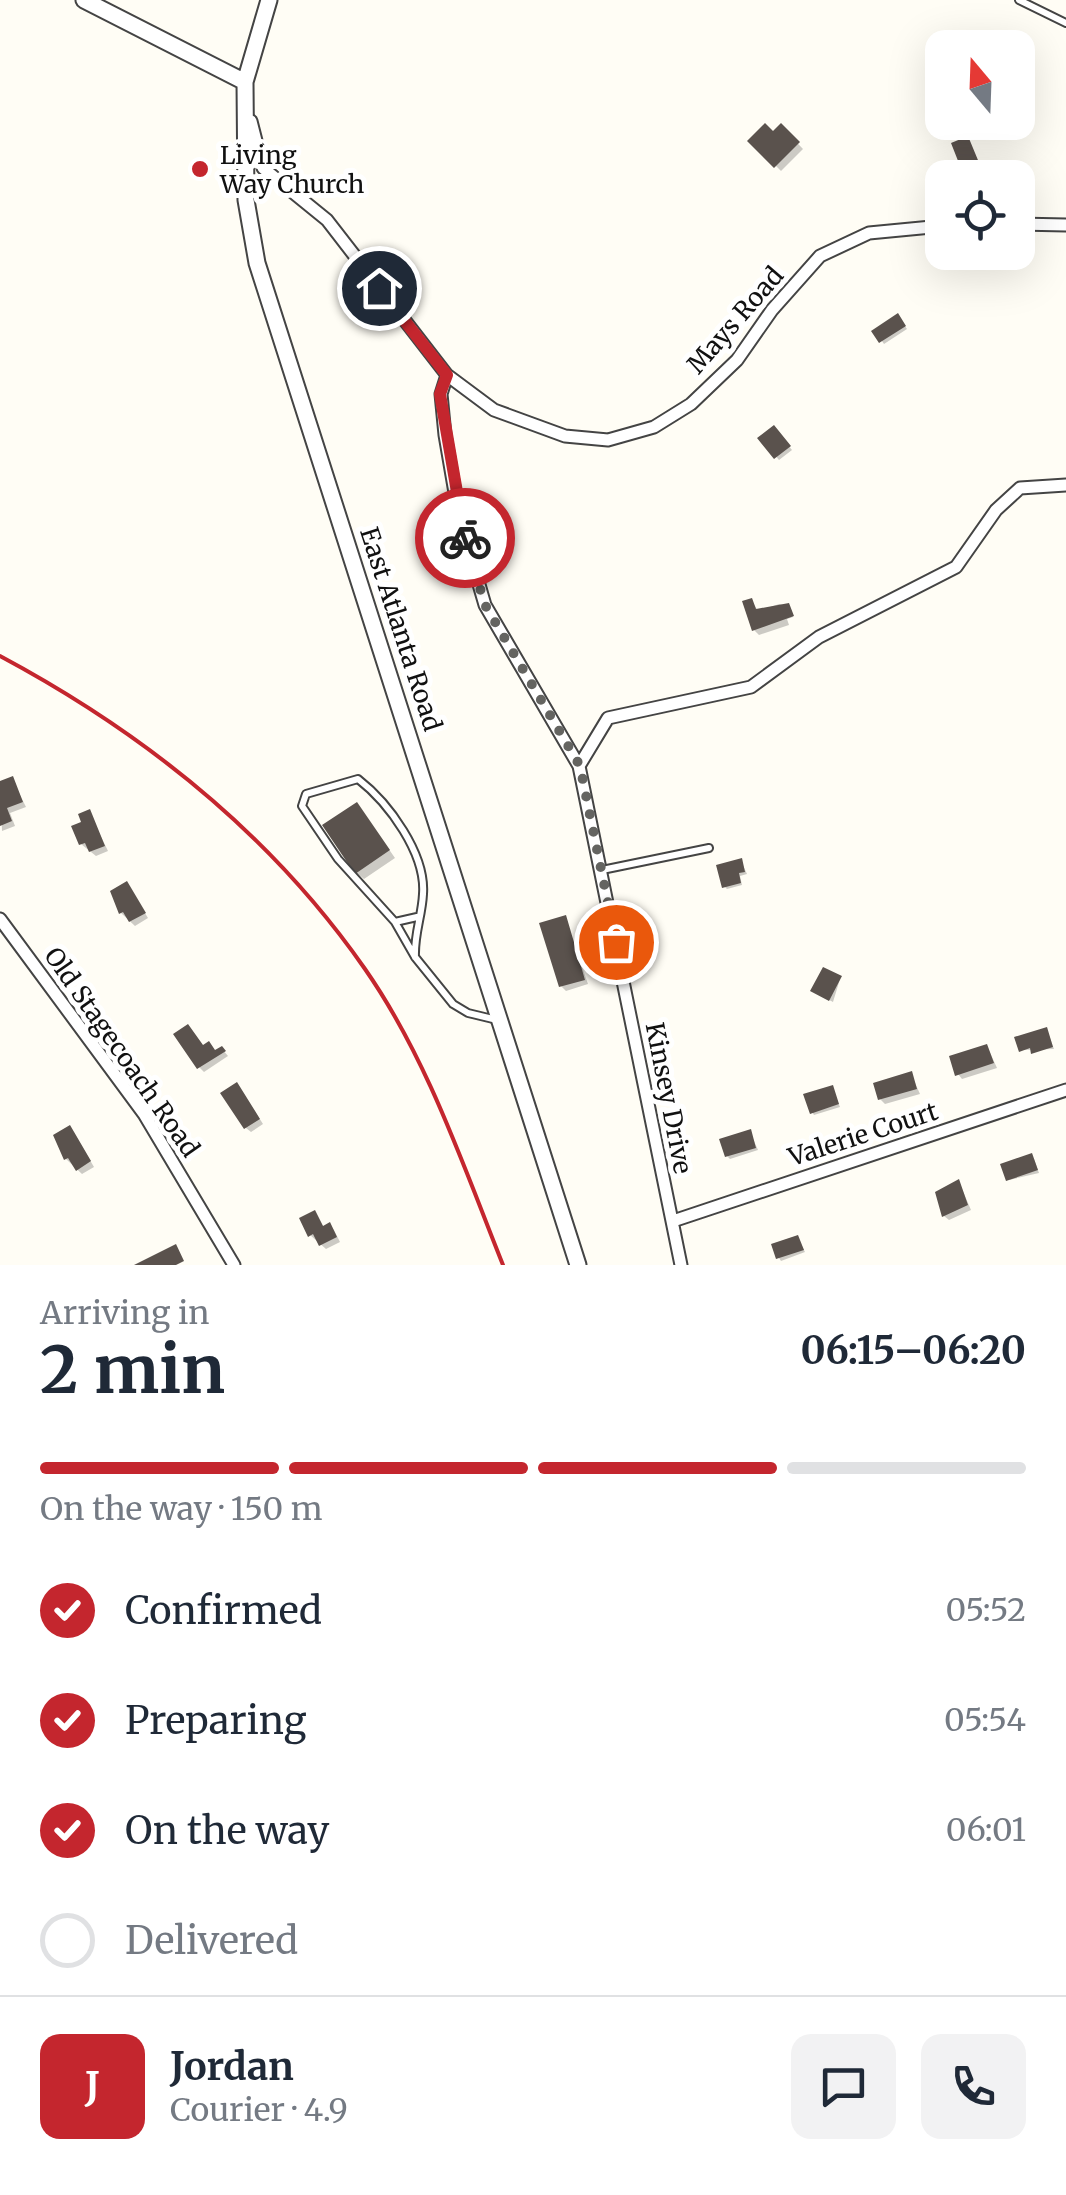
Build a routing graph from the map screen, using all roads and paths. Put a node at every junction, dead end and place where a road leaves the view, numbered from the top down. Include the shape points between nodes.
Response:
1 (84, 0) edge
2 (269, 0) edge
3 (1019, 0) edge
4 (1066, 23) edge
5 (245, 82) junction
6 (1035, 224) edge
7 (1066, 225) edge
8 (925, 228) edge
9 (447, 375) junction
10 (1066, 485) edge
11 (580, 766) junction
12 (709, 848) dead end
13 (602, 870) junction
14 (418, 917) junction
15 (0, 919) edge
16 (395, 922) junction
17 (416, 957) junction
18 (503, 1021) junction
19 (1066, 1090) edge
20 (673, 1221) junction
21 (234, 1265) edge
22 (578, 1265) edge
23 (681, 1265) edge

1 - 5 street
2 - 5 street, East Atlanta Road
3 - 4 lane
5 - 9 street, Mays Road via 263,168 327,220
5 - 18 street, East Atlanta Road via 246,200 277,336
6 - 7 street
8 - 9 street, Mays Road via 869,233 820,256 737,360 691,404 654,427 608,440 565,436 494,410
9 - 11 street, Kinsey Drive via 440,394 448,452 485,605
10 - 11 street via 1023,486 996,510 956,566 819,637 751,688 608,718
11 - 13 street, Kinsey Drive
12 - 13 lane
13 - 20 street, Kinsey Drive
14 - 16 lane
14 - 16 lane via 424,893 415,853 368,786 358,780 306,794 302,806 312,824
14 - 17 lane
15 - 21 street, Old Stagecoach Road via 144,1114
16 - 17 lane
17 - 18 lane via 453,1004
18 - 22 street, East Atlanta Road
19 - 20 street, Valerie Court
20 - 23 street, Kinsey Drive

